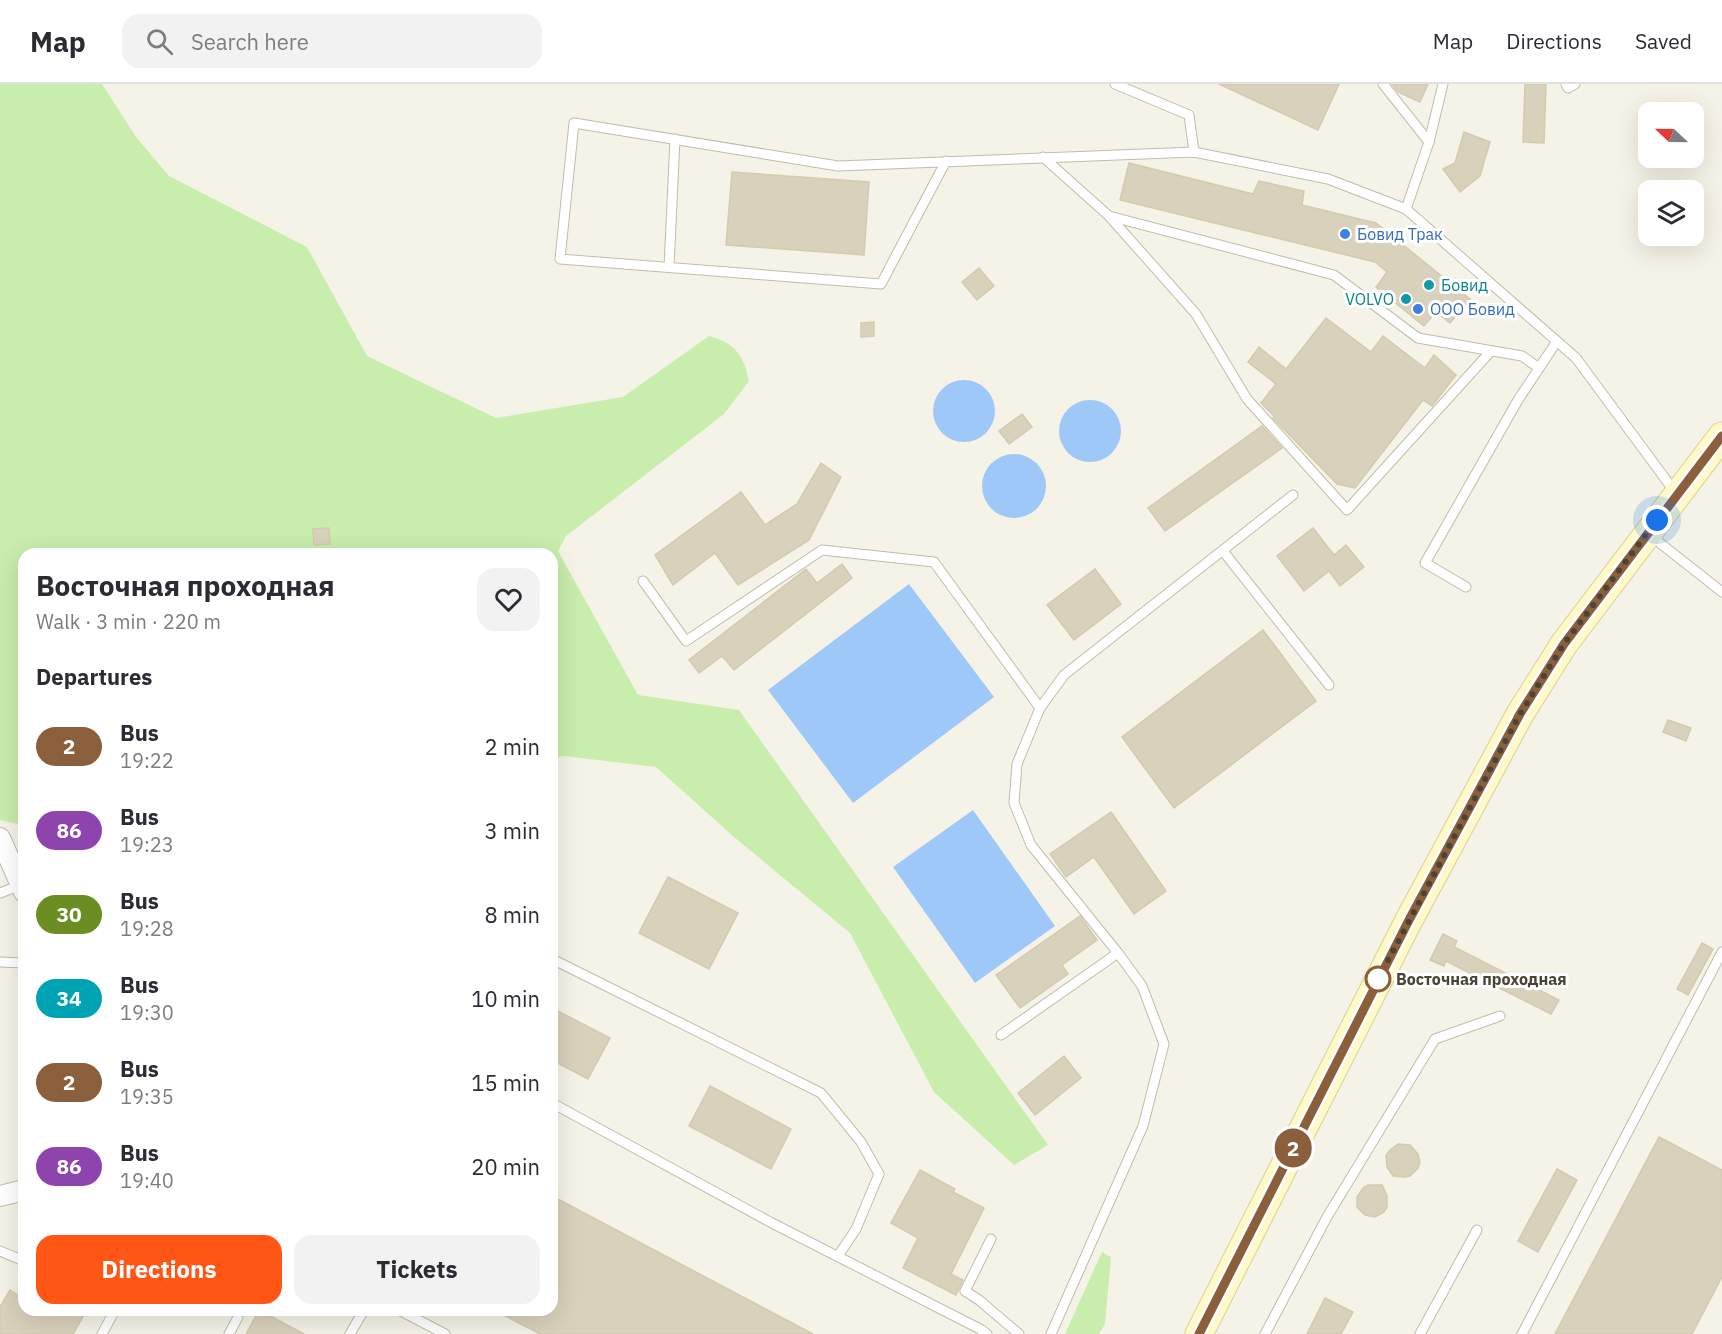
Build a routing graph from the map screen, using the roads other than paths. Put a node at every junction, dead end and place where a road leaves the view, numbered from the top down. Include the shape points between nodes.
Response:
1 (1115, 84) edge
2 (1383, 84) edge
3 (1443, 84) edge
4 (1566, 84) edge
5 (1575, 84) edge
6 (675, 139) junction
7 (1429, 142) junction
8 (1194, 152) junction
9 (1043, 157) junction
10 (946, 161) junction
11 (1406, 209) junction
12 (1109, 216) junction
13 (669, 267) junction
14 (1557, 341) junction
15 (1491, 351) junction
16 (1539, 368) junction
17 (1722, 436) edge
18 (1676, 494) junction
19 (1293, 495) dead end
20 (1647, 533) junction
21 (1223, 551) junction
22 (643, 581) dead end
23 (1466, 587) dead end
24 (1722, 592) edge
25 (1329, 685) dead end
26 (1040, 708) junction
27 (0, 838) edge
28 (18, 878) edge
29 (18, 890) edge
30 (0, 893) edge
31 (1722, 952) edge
32 (1118, 953) junction
33 (0, 962) edge
34 (558, 962) edge
35 (18, 963) edge
36 (1500, 1016) dead end
37 (1001, 1035) dead end
38 (558, 1106) edge
39 (1477, 1230) dead end
40 (991, 1239) dead end
41 (0, 1251) edge
42 (838, 1256) junction
43 (18, 1258) edge
44 (112, 1316) edge
45 (360, 1316) edge
46 (410, 1316) edge
47 (238, 1317) dead end
48 (102, 1334) edge
49 (229, 1334) edge
50 (350, 1334) edge
51 (445, 1334) edge
52 (987, 1334) edge
53 (1019, 1334) edge
54 (1051, 1334) edge
55 (1199, 1334) edge
56 (1265, 1334) edge
57 (1420, 1334) edge
58 (1522, 1334) edge

1 - 8 lane via 1189,115
2 - 7 lane
3 - 7 lane
4 - 5 lane via 1569,88
6 - 10 lane via 838,166
6 - 13 lane
6 - 13 lane via 574,123 560,259
7 - 11 lane
8 - 9 lane
8 - 11 lane via 1328,179
9 - 10 lane
9 - 12 lane
10 - 13 lane via 881,284
11 - 14 lane
12 - 15 lane via 1334,275 1418,338
12 - 15 lane via 1196,314 1246,399 1347,510
14 - 16 lane
14 - 18 lane via 1576,358
15 - 16 lane via 1522,356
16 - 23 lane via 1425,563
17 - 18 street
18 - 20 street
19 - 21 lane
20 - 24 lane
20 - 55 street via 1564,644 1520,714 1409,920
21 - 25 lane
21 - 26 lane via 1064,675
22 - 26 lane via 686,641 822,550 934,562
26 - 32 lane via 1017,764 1014,803 1031,845
27 - 28 street
29 - 30 lane
31 - 58 lane
32 - 37 lane
32 - 54 lane via 1142,986 1164,1044 1143,1126
33 - 35 lane
34 - 42 lane via 821,1093 861,1142 879,1174 856,1229
36 - 56 lane via 1435,1039 1328,1217
38 - 42 lane
39 - 57 lane
40 - 53 lane via 965,1291
41 - 43 lane
42 - 52 lane
44 - 48 lane
45 - 50 lane
46 - 51 lane
47 - 49 lane

